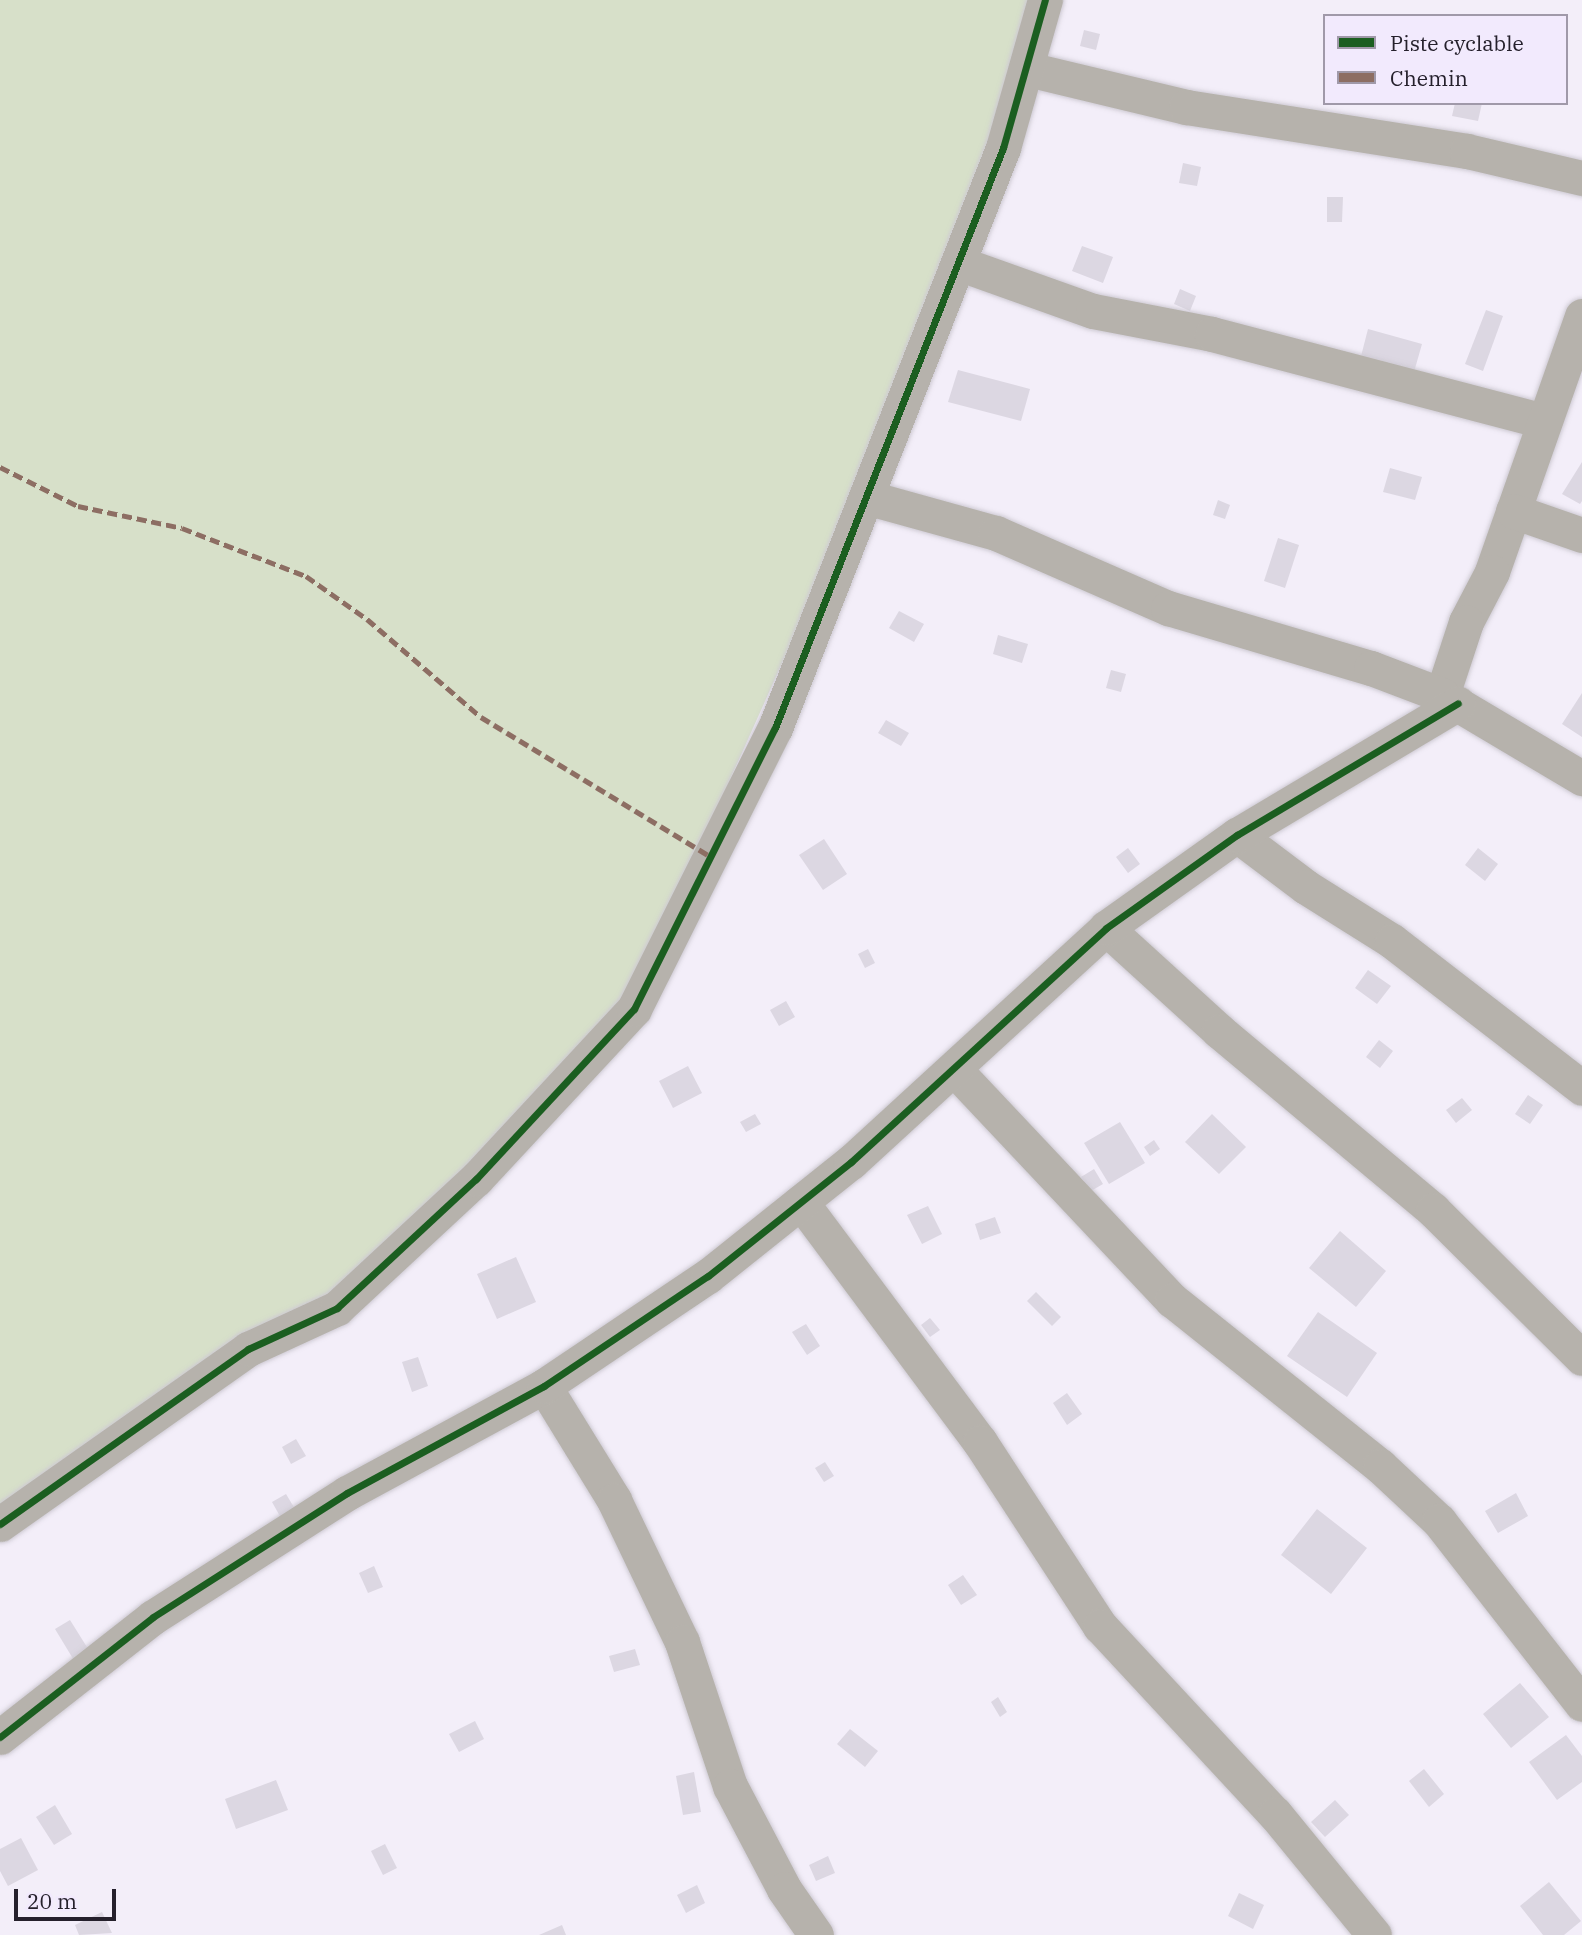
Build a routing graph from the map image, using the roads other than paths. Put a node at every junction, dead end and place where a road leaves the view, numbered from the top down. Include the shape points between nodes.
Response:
1 (1045, 0) edge
2 (1028, 69) junction
3 (1582, 178) edge
4 (958, 263) junction
5 (1582, 316) edge
6 (1544, 421) junction
7 (866, 497) junction
8 (1513, 510) junction
9 (1582, 535) edge
10 (1450, 699) junction
11 (1582, 778) edge
12 (1237, 835) junction
13 (1106, 928) junction
14 (955, 1070) junction
15 (1582, 1088) edge
16 (801, 1202) junction
17 (1582, 1358) edge
18 (544, 1386) junction
19 (0, 1524) edge
20 (1582, 1703) edge
21 (0, 1737) edge
22 (816, 1935) edge
23 (1374, 1935) edge

1 - 2 street
2 - 3 street via 1186,107 1467,151
2 - 4 street
4 - 6 street via 1083,309 1212,334
4 - 7 street
5 - 6 street
6 - 8 street
7 - 10 street via 996,533 1168,608 1371,668
7 - 19 street via 775,728 653,975 611,1038 476,1179 337,1308 248,1349
8 - 9 street
8 - 10 street via 1482,597 1466,622
10 - 11 street
10 - 12 street
12 - 13 street
12 - 15 street via 1306,887 1392,941
13 - 14 street
13 - 17 street via 1219,1031 1433,1210
14 - 16 street
14 - 20 street via 1172,1300 1380,1466 1440,1521
16 - 18 street via 708,1276
16 - 23 street via 980,1442 1100,1626 1275,1814
18 - 21 street via 347,1493 165,1610
18 - 22 street via 614,1500 682,1642 730,1786 784,1889

